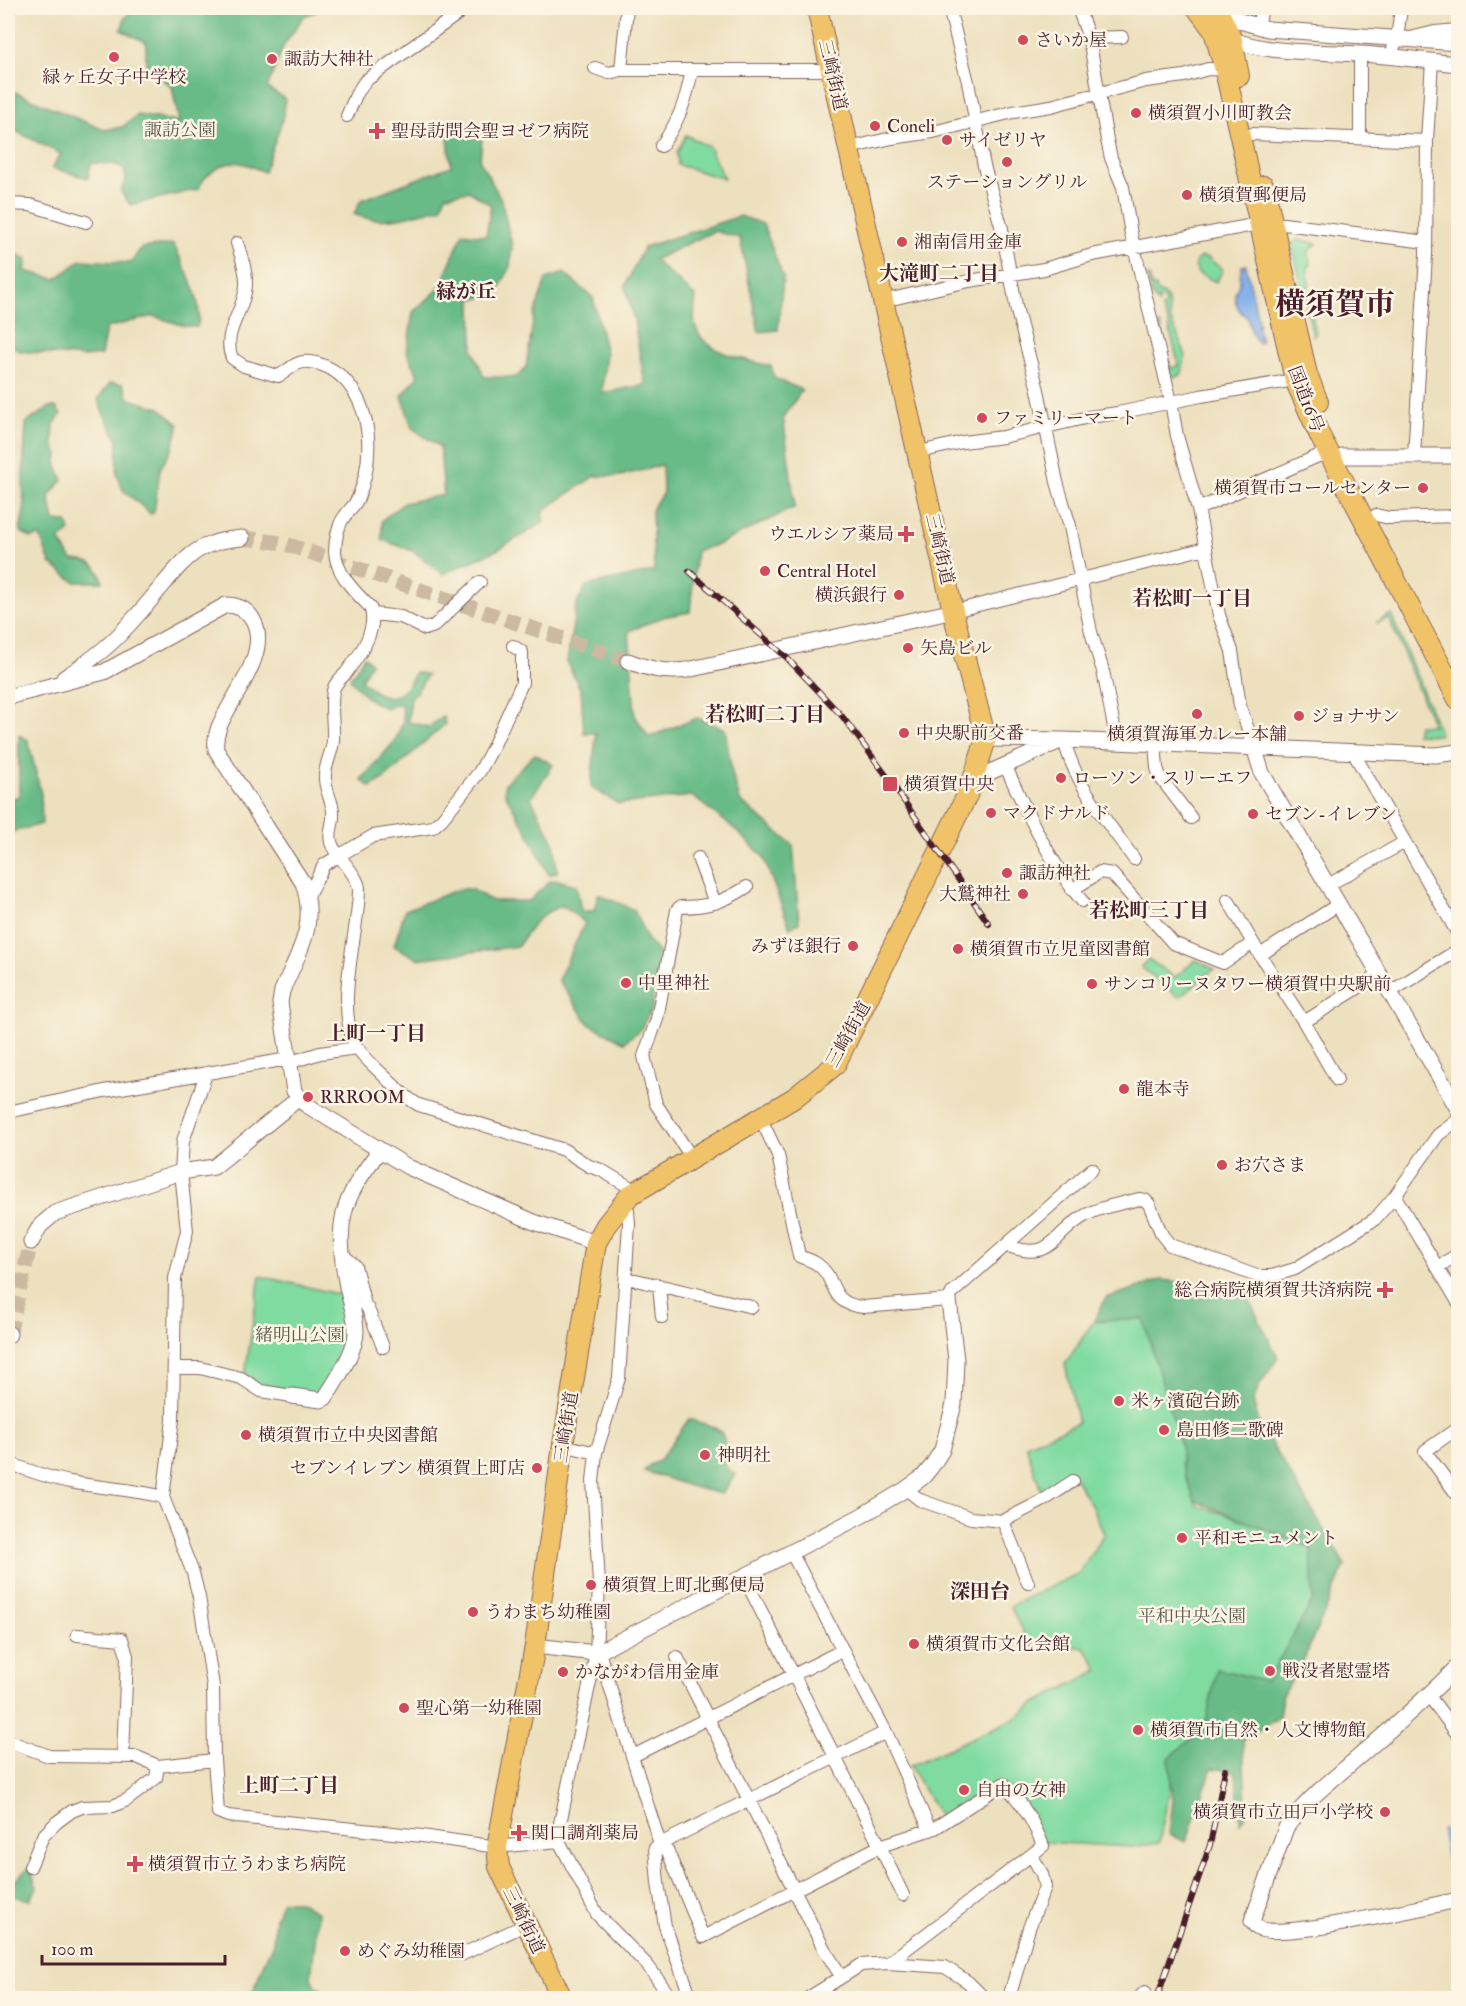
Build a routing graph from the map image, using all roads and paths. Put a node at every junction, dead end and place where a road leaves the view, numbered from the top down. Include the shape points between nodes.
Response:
1 (466, 8) edge
2 (627, 8) edge
3 (816, 8) edge
4 (949, 8) edge
5 (1078, 8) edge
6 (1197, 8) edge
7 (1217, 8) edge
8 (1262, 8) edge
9 (1401, 8) edge
10 (1258, 27) junction
11 (1458, 30) edge
12 (1214, 31) junction
13 (1089, 38) junction
14 (1122, 38) dead end
15 (1404, 38) junction
16 (1232, 40) junction
17 (1458, 43) edge
18 (1360, 54) junction
19 (1390, 57) junction
20 (1432, 62) junction
21 (1458, 64) edge
22 (595, 68) dead end
23 (621, 70) junction
24 (692, 70) junction
25 (832, 70) junction
26 (1225, 70) junction
27 (1098, 93) junction
28 (347, 116) dead end
29 (976, 122) junction
30 (1252, 134) junction
31 (1360, 137) junction
32 (1427, 141) junction
33 (661, 146) dead end
34 (849, 148) junction
35 (8, 204) edge
36 (86, 222) dead end
37 (1266, 224) junction
38 (1426, 242) junction
39 (237, 243) dead end
40 (1135, 248) junction
41 (1011, 274) junction
42 (884, 301) junction
43 (1295, 380) junction
44 (1171, 402) junction
45 (1046, 427) junction
46 (919, 452) junction
47 (1336, 456) junction
48 (1414, 456) junction
49 (1458, 456) edge
50 (1198, 510) junction
51 (1376, 515) junction
52 (1458, 516) edge
53 (242, 538) tunnel mouth
54 (1206, 548) junction
55 (1081, 579) junction
56 (480, 582) dead end
57 (954, 611) junction
58 (373, 614) junction
59 (513, 646) dead end
60 (628, 661) tunnel mouth
61 (1458, 670) edge
62 (53, 686) junction
63 (8, 697) edge
64 (1458, 699) edge
65 (986, 739) junction
66 (1064, 740) junction
67 (1117, 742) junction
68 (1155, 743) junction
69 (1254, 747) junction
70 (1353, 752) junction
71 (1458, 752) edge
72 (1005, 765) junction
73 (970, 789) junction
74 (1191, 818) dead end
75 (1406, 842) junction
76 (340, 855) junction
77 (698, 858) dead end
78 (1134, 859) dead end
79 (1328, 885) junction
80 (747, 887) dead end
81 (1072, 890) junction
82 (308, 896) junction
83 (1228, 900) dead end
84 (1082, 901) dead end
85 (714, 903) junction
86 (1339, 904) junction
87 (1458, 934) edge
88 (1253, 943) junction
89 (1458, 950) edge
90 (1260, 955) junction
91 (1380, 974) junction
92 (1390, 992) junction
93 (1304, 1022) junction
94 (357, 1048) junction
95 (288, 1061) junction
96 (206, 1074) junction
97 (1336, 1080) dead end
98 (299, 1098) junction
99 (1458, 1109) edge
100 (8, 1112) edge
101 (760, 1117) junction
102 (1458, 1120) edge
103 (380, 1150) junction
104 (692, 1158) junction
105 (1092, 1169) dead end
106 (181, 1172) junction
107 (630, 1196) junction
108 (1395, 1196) junction
109 (31, 1242) tunnel mouth
110 (596, 1243) junction
111 (1006, 1245) junction
112 (341, 1253) junction
113 (1458, 1254) edge
114 (1438, 1267) junction
115 (627, 1278) junction
116 (659, 1285) junction
117 (949, 1300) junction
118 (1458, 1302) edge
119 (752, 1307) dead end
120 (662, 1317) dead end
121 (383, 1347) dead end
122 (174, 1368) junction
123 (292, 1396) joint
124 (1458, 1428) edge
125 (563, 1445) junction
126 (596, 1453) junction
127 (8, 1463) edge
128 (1073, 1481) dead end
129 (906, 1489) junction
130 (1458, 1496) edge
131 (163, 1497) junction
132 (1003, 1521) junction
133 (791, 1552) junction
134 (744, 1577) junction
135 (1028, 1583) dead end
136 (78, 1635) dead end
137 (535, 1646) junction
138 (843, 1650) junction
139 (598, 1653) junction
140 (677, 1657) dead end
141 (1458, 1666) edge
142 (792, 1675) junction
143 (1429, 1696) junction
144 (708, 1718) junction
145 (886, 1732) junction
146 (1458, 1735) edge
147 (8, 1741) edge
148 (123, 1756) junction
149 (633, 1756) junction
150 (834, 1758) junction
151 (214, 1760) junction
152 (158, 1766) junction
153 (750, 1799) junction
154 (930, 1830) junction
155 (559, 1840) junction
156 (660, 1844) junction
157 (880, 1846) junction
158 (497, 1847) junction
159 (1032, 1856) junction
160 (30, 1867) dead end
161 (796, 1889) junction
162 (903, 1895) dead end
163 (1458, 1900) edge
164 (526, 1924) junction
165 (463, 1954) dead end
166 (888, 1963) junction
167 (841, 1976) junction
168 (562, 1998) edge
169 (671, 1998) edge
170 (691, 1998) edge
171 (808, 1998) edge
172 (984, 1998) edge
173 (1009, 1998) edge

1 - 28 street via 365,81
2 - 23 street
3 - 25 main road, 三崎街道
4 - 29 street
5 - 13 street
6 - 12 main road, 国道16号
7 - 10 street
7 - 16 main road, 国道16号
8 - 10 street
9 - 15 street
10 - 15 street
11 - 15 street
12 - 16 street
12 - 26 main road, 国道16号
13 - 14 street
13 - 27 street
15 - 17 street
15 - 19 street
16 - 18 street via 1266,48
16 - 30 main road, 国道16号
18 - 19 street
18 - 31 street
19 - 20 street
20 - 21 street
20 - 32 street
22 - 23 street via 609,73
23 - 24 street
24 - 25 street
24 - 33 street via 686,99
25 - 34 main road, 三崎街道
26 - 27 street via 1208,69
26 - 37 main road, 国道16号
27 - 29 street
27 - 40 street
29 - 34 street
29 - 41 street
30 - 31 street
30 - 37 main road, 国道16号
31 - 32 street
32 - 38 street
34 - 42 main road, 三崎街道
35 - 36 street via 30,205
37 - 38 street
37 - 40 street
37 - 43 main road, 国道16号
37 - 47 main road, 国道16号 via 1307,374
38 - 48 street
39 - 58 street via 246,285 228,338 232,358 244,366 278,376 297,364 314,362 338,374 354,389 362,405 368,443 362,484 357,500 340,524 335,554 340,572
40 - 41 street
40 - 44 street
41 - 42 street
41 - 45 street
42 - 46 main road, 三崎街道
43 - 44 street
43 - 47 main road, 国道16号
44 - 45 street
44 - 50 street
45 - 46 street
45 - 55 street
46 - 57 main road, 三崎街道
47 - 48 street
47 - 50 street via 1318,456
47 - 51 main road, 国道16号
47 - 64 main road, 国道16号
48 - 49 street
50 - 54 street
51 - 52 street
51 - 61 main road, 国道16号
53 - 62 street via 223,539 200,548 182,562 119,635
54 - 55 street
54 - 69 street via 1219,615 1232,651 1240,706
55 - 57 street
55 - 67 street
56 - 58 street via 434,626 425,629 401,617
57 - 60 street via 669,673
57 - 65 main road, 三崎街道
58 - 76 street via 372,626 360,651 333,688 333,739 324,776 334,813 330,832 333,847
59 - 76 street via 522,652 522,683 480,771 442,819 433,827 373,836
62 - 63 street
62 - 82 street via 104,672 226,606 244,610 256,625 258,646 219,728 216,750
65 - 66 street
65 - 73 main road, 三崎街道
66 - 67 street
66 - 72 street
66 - 78 street via 1068,758 1084,788
67 - 68 street
68 - 69 street
68 - 74 street via 1161,777
69 - 70 street
69 - 79 street via 1262,773
70 - 71 street
70 - 75 street
72 - 73 street via 988,773
72 - 81 street
73 - 101 main road, 三崎街道 via 835,1065 794,1098
75 - 79 street
75 - 87 street
76 - 82 street via 324,866
76 - 94 street via 359,886 348,979 348,1014
77 - 85 street
79 - 86 street
80 - 85 street
81 - 84 street
81 - 88 street via 1100,872 1112,874 1173,943 1223,963
82 - 95 street via 309,924 280,1003
83 - 88 street
85 - 104 street via 676,910 657,1019 644,1056 656,1104
86 - 90 street
86 - 91 street
88 - 90 street
89 - 92 street
90 - 93 street
91 - 92 street
91 - 93 street
92 - 99 street
93 - 97 street
94 - 95 street
94 - 107 street via 410,1101 564,1150 602,1170
95 - 96 street
95 - 98 street
96 - 100 street
96 - 106 street via 183,1141
98 - 103 street
98 - 106 street via 214,1167
101 - 104 main road, 三崎街道
101 - 117 street via 778,1155 799,1256 818,1264 834,1291 850,1306
102 - 108 street via 1438,1135
103 - 110 street via 416,1171 493,1205
103 - 112 street via 345,1205
104 - 107 main road, 三崎街道
105 - 111 street
106 - 109 street via 56,1213 40,1226
106 - 122 street via 187,1231 175,1278
107 - 110 main road, 三崎街道
107 - 115 street
108 - 111 street via 1375,1219 1295,1269 1272,1276 1257,1276 1170,1245 1149,1204 1139,1199 1083,1216 1041,1250 1017,1250
108 - 114 street
110 - 125 main road, 三崎街道
111 - 117 street
112 - 121 street via 356,1266 365,1305
112 - 123 street via 356,1334 344,1369 325,1398
113 - 114 street
114 - 118 street
115 - 116 street
115 - 126 street via 619,1378
116 - 119 street
116 - 120 street
117 - 129 street via 956,1360 950,1426 932,1466
122 - 123 street via 200,1368 242,1378 261,1391
122 - 131 street via 173,1420
124 - 130 street via 1425,1451
125 - 126 street
125 - 137 main road, 三崎街道
126 - 139 street via 593,1481 599,1584
127 - 131 street via 49,1478
128 - 132 street
129 - 132 street via 920,1500 971,1518
129 - 133 street
131 - 151 street via 199,1597 213,1686
132 - 135 street
133 - 134 street
133 - 138 street
134 - 139 street
134 - 142 street
136 - 148 street via 122,1639 127,1656
137 - 139 street
137 - 158 main road, 三崎街道
138 - 142 street
138 - 145 street
139 - 149 street
139 - 155 street
140 - 144 street
141 - 143 street
142 - 144 street
142 - 150 street
143 - 146 street
143 - 163 street via 1295,1815 1286,1828 1252,1921 1258,1928 1269,1930 1304,1930
144 - 149 street
144 - 153 street
145 - 150 street
145 - 154 street
147 - 148 street via 49,1756
148 - 152 street
149 - 156 street
150 - 153 street
150 - 157 street
151 - 152 street
151 - 158 street via 219,1812 228,1816
152 - 160 street via 156,1778 128,1800 72,1811 57,1822 43,1836
153 - 156 street
153 - 161 street
154 - 157 street
154 - 159 street via 1003,1784 1039,1834 1043,1846
155 - 158 street
155 - 169 street via 597,1914 648,1966
156 - 161 street via 668,1852 703,1937
156 - 170 street via 654,1852 665,1926
157 - 161 street
157 - 162 street
158 - 164 main road, 三崎街道 via 499,1867
159 - 166 street
159 - 173 street via 1045,1887
161 - 167 street
164 - 165 street
164 - 168 main road, 三崎街道
166 - 167 street via 861,1965
166 - 172 street via 945,1967
167 - 171 street

